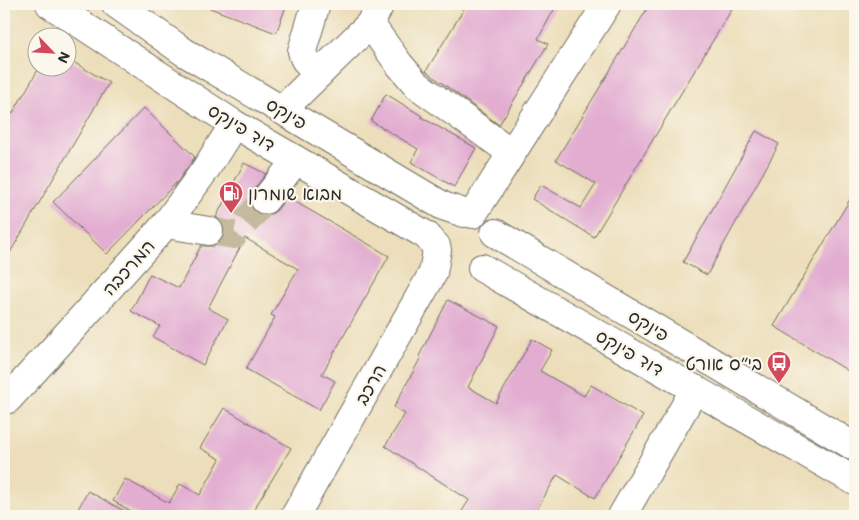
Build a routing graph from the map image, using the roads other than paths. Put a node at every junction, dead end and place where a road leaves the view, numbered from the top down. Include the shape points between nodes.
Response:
1 (50, 4) edge
2 (116, 4) edge
3 (316, 4) edge
4 (607, 4) edge
5 (375, 14) edge
6 (319, 74) junction
7 (282, 110) junction
8 (234, 124) junction
9 (512, 153) junction
10 (296, 160) junction
11 (265, 200) tunnel mouth
12 (469, 213) junction
13 (166, 224) junction
14 (209, 231) tunnel mouth
15 (495, 233) junction
16 (437, 248) junction
17 (482, 268) junction
18 (695, 389) junction
19 (8, 399) dead end
20 (855, 447) edge
21 (855, 482) edge
22 (295, 516) edge
23 (622, 516) edge

1 - 8 street, דוד פינקס
2 - 7 street, פינקס via 184,52
3 - 6 street via 302,51 306,62
4 - 9 street
5 - 6 street
5 - 9 street via 398,64 417,85
6 - 7 street
7 - 12 street, פינקס via 443,206
8 - 10 street, דוד פינקס
8 - 13 street, המרכבה
9 - 12 street
10 - 11 street
10 - 16 street, דוד פינקס via 426,235
12 - 15 street via 490,224
12 - 16 street via 454,215 446,221 436,237
13 - 14 street
13 - 19 street, המרכבה
15 - 17 street via 495,252
15 - 20 street, פינקס
16 - 17 street via 443,262 457,272 475,272
16 - 22 street, הרכב via 434,273
17 - 18 street, דוד פינקס
18 - 21 street, דוד פינקס
18 - 23 street

